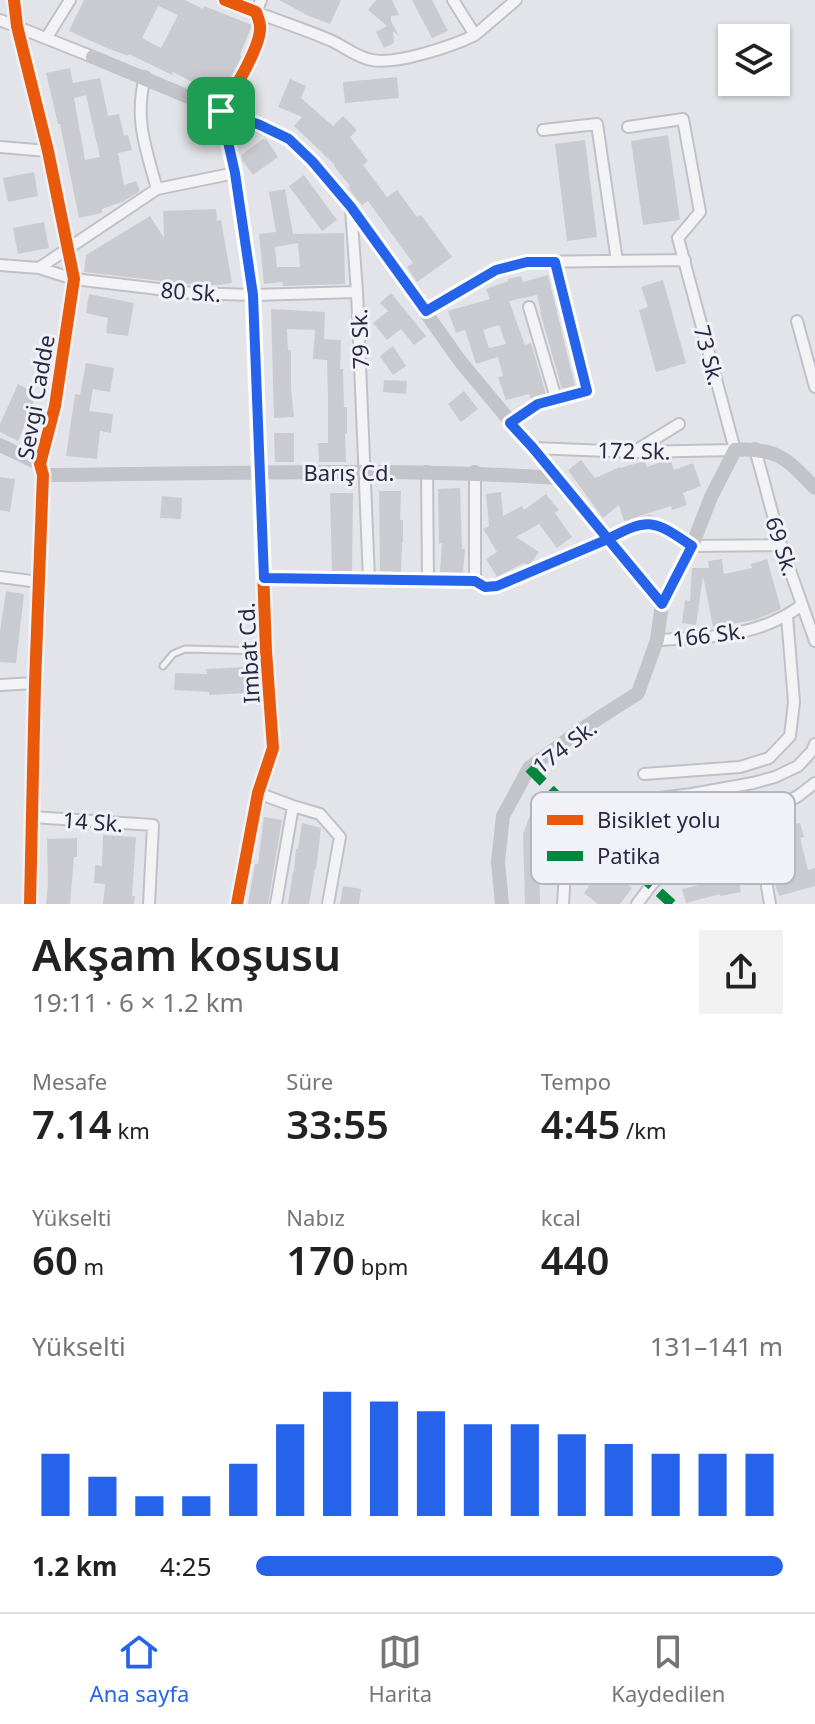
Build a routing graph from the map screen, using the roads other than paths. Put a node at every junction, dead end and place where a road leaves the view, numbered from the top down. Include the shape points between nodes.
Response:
1 (14, 0) edge
2 (70, 0) edge
3 (225, 0) edge
4 (261, 0) edge
5 (453, 0) edge
6 (516, 0) edge
7 (256, 12) junction
8 (0, 20) edge
9 (17, 26) junction
10 (475, 35) junction
11 (47, 37) junction
12 (93, 57) joint
13 (145, 77) junction
14 (221, 111) junction
15 (628, 127) dead end
16 (543, 130) dead end
17 (0, 147) edge
18 (48, 151) junction
19 (235, 173) junction
20 (157, 189) junction
21 (351, 207) junction
22 (68, 248) junction
23 (685, 260) junction
24 (617, 261) junction
25 (555, 262) junction
26 (0, 265) edge
27 (39, 268) junction
28 (74, 279) junction
29 (357, 292) junction
30 (253, 295) junction
31 (529, 307) dead end
32 (426, 311) junction
33 (797, 321) dead end
34 (815, 387) edge
35 (556, 398) junction
36 (510, 423) junction
37 (679, 424) dead end
38 (0, 445) edge
39 (533, 448) junction
40 (755, 449) junction
41 (735, 450) junction
42 (633, 452) junction
43 (41, 470) junction
44 (364, 471) junction
45 (261, 472) junction
46 (427, 472) junction
47 (475, 472) junction
48 (558, 478) junction
49 (815, 488) edge
50 (608, 539) junction
51 (781, 545) junction
52 (692, 546) junction
53 (0, 577) edge
54 (264, 578) junction
55 (369, 579) junction
56 (428, 580) junction
57 (475, 581) junction
58 (39, 582) junction
59 (662, 604) junction
60 (802, 605) junction
61 (787, 616) junction
62 (657, 640) junction
63 (815, 641) edge
64 (266, 651) junction
65 (163, 666) dead end
66 (35, 683) junction
67 (0, 685) edge
68 (815, 744) edge
69 (644, 774) dead end
70 (815, 783) edge
71 (703, 792) edge
72 (258, 793) junction
73 (795, 798) edge
74 (293, 806) junction
75 (32, 817) junction
76 (564, 884) edge
77 (652, 884) edge
78 (767, 884) edge
79 (30, 904) edge
80 (149, 904) edge
81 (237, 904) edge
82 (276, 904) edge
83 (328, 904) edge
84 (502, 904) edge
85 (563, 904) edge
86 (637, 904) edge
87 (770, 904) edge

1 - 9 street, Sevgi Cadde
2 - 11 street
3 - 7 street
4 - 7 street
5 - 10 street
6 - 10 street
7 - 10 street via 369,60 387,61
7 - 14 street via 259,37
8 - 9 street
9 - 11 street
9 - 18 street, Sevgi Cadde
11 - 12 street
12 - 13 street
13 - 14 street
13 - 20 street via 140,123
14 - 19 street, Imbat Cd.
14 - 21 street via 289,139
15 - 23 street via 683,119 700,212 678,238
16 - 24 street via 597,124
17 - 18 street
18 - 22 street, Sevgi Cadde
19 - 20 street
19 - 30 street, Imbat Cd.
20 - 22 street
21 - 29 street, 79 Sk.
21 - 32 street
22 - 27 street
22 - 28 street, Sevgi Cadde
23 - 24 street
23 - 41 street, 73 Sk.
24 - 25 street
25 - 32 street via 496,270
25 - 35 street via 587,391
26 - 27 street, 80 Sk.
27 - 28 street, 80 Sk.
28 - 30 street, 80 Sk.
28 - 43 street, Sevgi Cadde
29 - 30 street, 80 Sk.
29 - 44 street, 79 Sk.
30 - 45 street, Imbat Cd.
31 - 35 street
32 - 36 street
33 - 34 street
35 - 36 street
36 - 39 street
37 - 42 street
38 - 43 street, Barış Cd.
39 - 42 street, 172 Sk.
39 - 48 street
40 - 41 street
40 - 49 street via 774,453
40 - 51 street, 69 Sk.
41 - 42 street, 172 Sk.
41 - 52 street, 174 Sk.
43 - 45 street, Barış Cd.
43 - 58 street, Sevgi Cadde
44 - 45 street, Barış Cd.
44 - 46 street, Barış Cd.
44 - 55 street, 79 Sk.
45 - 54 street, Imbat Cd.
46 - 47 street, Barış Cd.
46 - 56 street
47 - 48 street, Barış Cd.
47 - 57 street
48 - 50 street
50 - 52 street via 649,522
50 - 57 street via 497,586
50 - 59 street
51 - 52 street
51 - 60 street, 69 Sk.
52 - 59 street, 174 Sk.
53 - 58 street
54 - 55 street
54 - 64 street, Imbat Cd.
55 - 56 street
56 - 57 street
58 - 66 street, Sevgi Cadde
59 - 62 street, 174 Sk.
60 - 61 street, 166 Sk.
60 - 63 street, 69 Sk.
61 - 62 street, 166 Sk. via 741,633
61 - 69 street via 794,702 790,736 769,758 740,767
62 - 84 street, 174 Sk. via 638,693 529,768 503,816 498,862
64 - 65 lane via 185,649
64 - 72 street, Imbat Cd. via 273,748
66 - 67 street
66 - 75 street, Sevgi Cadde
68 - 71 street via 798,766 775,777
70 - 73 street
72 - 74 street
72 - 81 street, Imbat Cd.
74 - 82 street
74 - 83 street via 320,814 340,837
75 - 79 street, Sevgi Cadde
75 - 80 street, 14 Sk. via 153,825
76 - 85 street
77 - 86 street
78 - 87 street

